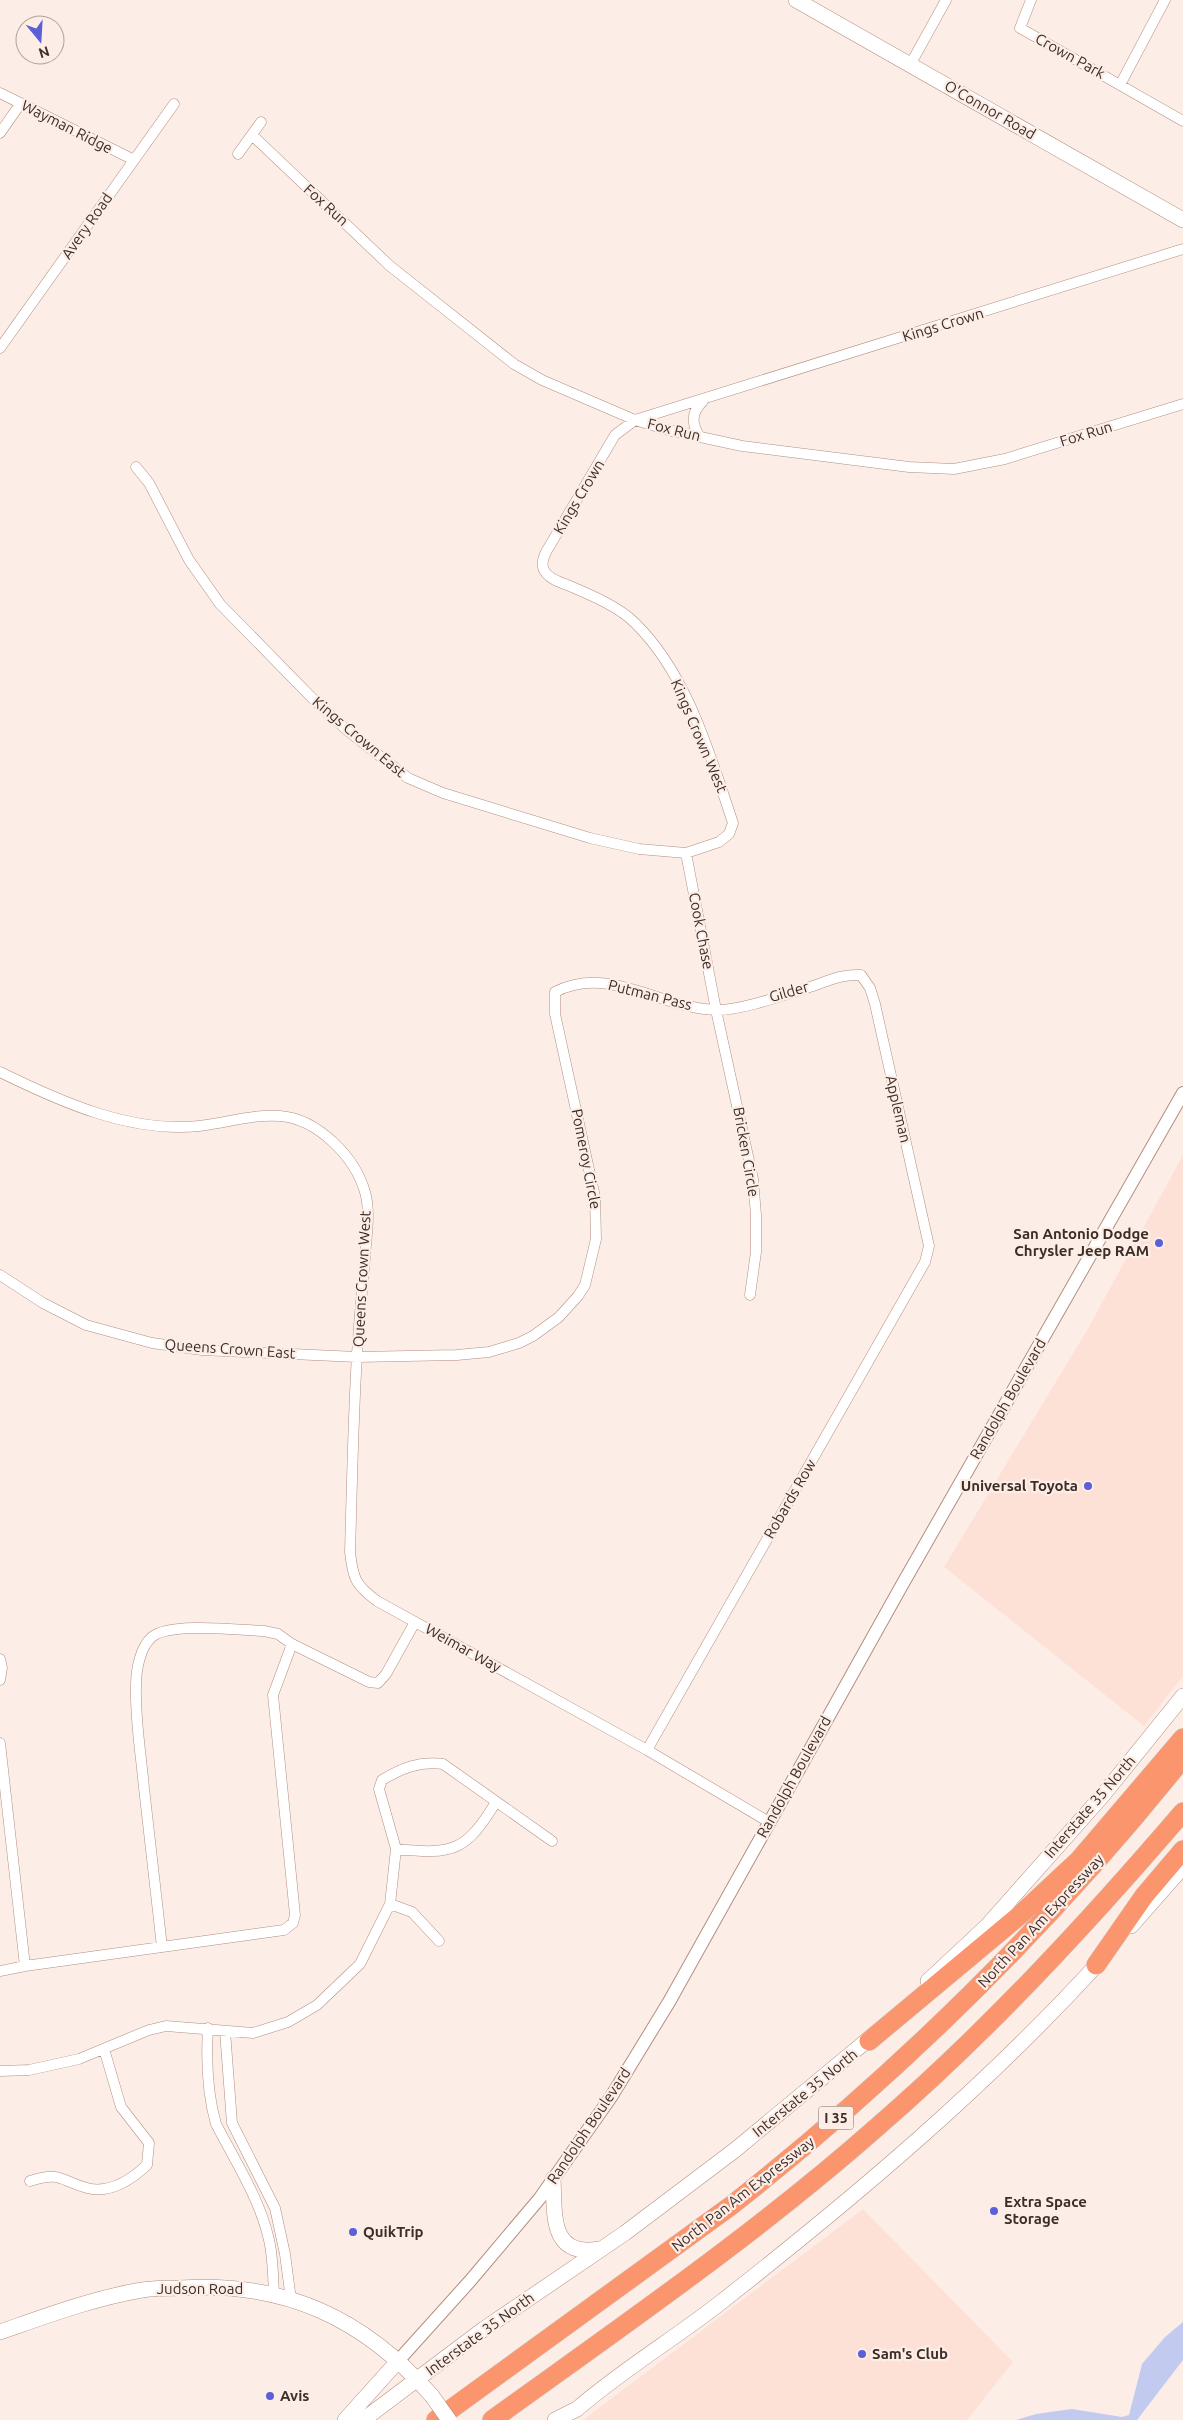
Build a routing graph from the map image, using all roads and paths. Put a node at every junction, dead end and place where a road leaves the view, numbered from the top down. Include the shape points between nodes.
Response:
1 (796, 0) edge
2 (946, 0) edge
3 (1031, 0) edge
4 (1165, 0) edge
5 (910, 65) junction
6 (1120, 85) junction
7 (0, 93) edge
8 (21, 103) junction
9 (174, 104) dead end
10 (1183, 121) edge
11 (261, 122) dead end
12 (0, 132) edge
13 (252, 135) junction
14 (238, 154) dead end
15 (134, 160) junction
16 (1183, 220) edge
17 (1183, 249) edge
18 (0, 348) edge
19 (703, 400) junction
20 (1183, 404) edge
21 (635, 420) junction
22 (700, 437) junction
23 (136, 467) dead end
24 (542, 566) joint
25 (686, 853) junction
26 (861, 975) joint
27 (555, 992) joint
28 (716, 1010) junction
29 (0, 1072) edge
30 (1183, 1093) edge
31 (929, 1246) joint
32 (0, 1275) edge
33 (750, 1295) dead end
34 (357, 1357) junction
35 (415, 1622) junction
36 (292, 1644) junction
37 (0, 1659) edge
38 (0, 1680) edge
39 (1183, 1696) edge
40 (1183, 1738) edge
41 (0, 1743) edge
42 (647, 1750) junction
43 (1183, 1758) edge
44 (496, 1802) junction
45 (1183, 1812) edge
46 (769, 1822) junction
47 (552, 1841) dead end
48 (396, 1849) junction
49 (1183, 1850) edge
50 (1183, 1867) edge
51 (390, 1904) junction
52 (439, 1941) dead end
53 (162, 1947) junction
54 (1096, 1965) junction
55 (25, 1966) junction
56 (0, 1971) edge
57 (208, 2028) junction
58 (225, 2031) junction
59 (869, 2041) junction
60 (104, 2049) junction
61 (0, 2071) edge
62 (553, 2178) junction
63 (30, 2181) dead end
64 (601, 2249) junction
65 (274, 2294) junction
66 (291, 2300) junction
67 (0, 2332) edge
68 (398, 2361) junction
69 (417, 2379) junction
70 (345, 2420) edge
71 (363, 2420) edge
72 (436, 2420) edge
73 (449, 2420) edge
74 (492, 2420) edge
75 (555, 2420) edge

1 - 5 main road, O'Connor Road
2 - 5 street
3 - 6 street, Crown Park via 1020,28
4 - 6 street, Crown Park
5 - 16 main road, O'Connor Road
6 - 10 street, Crown Park
7 - 8 street, Wayman Ridge
8 - 12 street
8 - 15 street, Wayman Ridge
9 - 15 street, Avery Road
11 - 13 street
13 - 14 street
13 - 21 street, Fox Run via 390,266 499,353 542,380
15 - 18 street, Avery Road
17 - 19 street, Kings Crown
19 - 21 street, Kings Crown
19 - 22 street via 693,414 695,430
20 - 22 street, Fox Run via 1005,459 954,469 879,464 742,446
21 - 22 street, Fox Run
21 - 24 street, Kings Crown via 615,435 546,552
23 - 25 street, Kings Crown East via 149,482 189,560 220,604 315,701 408,778 590,838 639,849
24 - 25 street, Kings Crown West via 552,578 600,600 634,621 668,664 688,703 733,823 729,834 719,842
25 - 28 street, Cook Chase
26 - 28 street, Gilder via 840,975 749,1004
26 - 31 street, Appleman via 875,1004
27 - 28 street, Putman Pass via 570,984 592,981 627,986 687,1006
27 - 34 street, Pomeroy Circle via 555,1014 595,1198 596,1239 585,1285 559,1317 533,1336 504,1348 457,1354
28 - 33 street, Bricken Circle via 753,1178 756,1252
29 - 34 street, Queens Crown West via 78,1105 146,1125 200,1126 260,1116 281,1116 300,1121 322,1133 355,1170 365,1193 368,1222
30 - 46 street, Randolph Boulevard
31 - 42 street, Robards Row via 925,1262
32 - 34 street, Queens Crown East via 43,1303 86,1325 152,1343 202,1350
34 - 35 street, Weimar Way via 350,1552 352,1574 364,1592
35 - 36 street via 378,1683 369,1682
35 - 42 street, Weimar Way
36 - 53 street via 273,1695 295,1915 293,1923 284,1930
36 - 53 street via 278,1634 264,1631 179,1628 164,1630 152,1637 144,1648 136,1685 138,1727
37 - 38 street
39 - 59 main road, Interstate 35 North via 1103,1795 987,1926 900,2007
40 - 59 highway via 1079,1860 1020,1915
41 - 55 street
42 - 46 street, Weimar Way
43 - 72 highway, North Pan Am Expressway / I 35 via 1067,1896 902,2062 732,2205
44 - 47 street
44 - 48 street via 466,1842 438,1851
44 - 48 street via 442,1764 426,1762 408,1767 382,1780 379,1789
45 - 74 highway, I 35 via 1063,1949 946,2065 876,2128 800,2193
46 - 62 street, Randolph Boulevard via 669,2002 611,2097
48 - 51 street
49 - 54 highway via 1144,1896
50 - 54 main road
51 - 52 street via 412,1912
51 - 58 street via 360,1964 317,2005 267,2030 253,2033
53 - 55 street
54 - 75 main road via 1005,2060 861,2190 718,2305 577,2409
55 - 56 street
57 - 58 street
57 - 60 street via 166,2026
57 - 65 street via 206,2051 212,2112 265,2222
58 - 66 street via 232,2123 275,2208
59 - 64 main road, Interstate 35 North via 735,2150
60 - 61 street via 54,2066
60 - 63 street via 121,2107 149,2143 147,2165 132,2179 103,2188 88,2188 63,2177 46,2176
62 - 64 main road via 558,2235 566,2245 584,2252
62 - 68 street, Randolph Boulevard via 470,2281
64 - 69 main road, Interstate 35 North
65 - 66 main road, Judson Road
65 - 67 main road, Judson Road via 202,2286 143,2290 51,2314
66 - 68 main road, Judson Road via 337,2317 379,2344
68 - 69 main road, Judson Road
68 - 70 main road, Randolph Boulevard
69 - 71 main road, Interstate 35 North
69 - 73 main road, Judson Road, bridge

